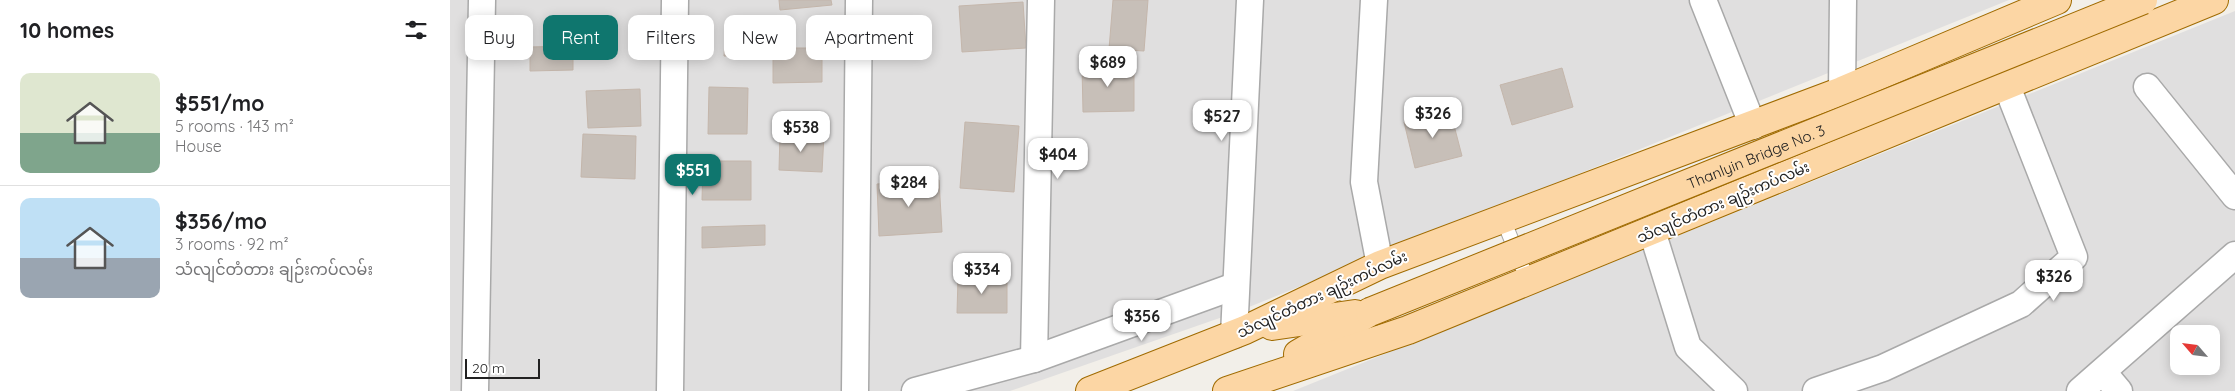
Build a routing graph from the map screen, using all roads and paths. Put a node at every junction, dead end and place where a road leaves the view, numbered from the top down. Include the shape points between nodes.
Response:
1 (482, 0) edge
2 (675, 0) edge
3 (859, 0) edge
4 (1041, 0) edge
5 (1250, 0) edge
6 (1374, 0) edge
7 (1703, 0) edge
8 (1843, 0) edge
9 (2057, 0) edge
10 (2063, 0) edge
11 (2144, 0) edge
12 (2214, 0) edge
13 (2085, 53) junction
14 (2006, 84) junction
15 (2148, 87) dead end
16 (1842, 91) junction
17 (1752, 126) junction
18 (2235, 196) edge
19 (1503, 219) junction
20 (1652, 231) junction
21 (2235, 255) edge
22 (1380, 265) junction
23 (1528, 281) junction
24 (1235, 286) junction
25 (1370, 312) junction
26 (1240, 332) junction
27 (1034, 359) junction
28 (2102, 372) junction
29 (1234, 389) edge
30 (474, 391) edge
31 (670, 391) edge
32 (855, 391) edge
33 (915, 391) edge
34 (1090, 391) edge
35 (1734, 391) edge
36 (1816, 391) edge
37 (2080, 391) edge
38 (2119, 391) edge

1 - 30 street
2 - 31 street
3 - 32 street
4 - 27 street
5 - 24 street
6 - 22 street via 1364,182
7 - 17 street
8 - 16 street
9 - 16 main road, သံလျင်တံတား ချဉ်းကပ်လမ်း
10 - 13 main road
11 - 25 main road, Thanlyin Bridge No. 3, bridge
12 - 13 main road, သံလျင်တံတား ချဉ်းကပ်လမ်း
13 - 14 main road, သံလျင်တံတား ချဉ်းကပ်လမ်း
14 - 20 main road, သံလျင်တံတား ချဉ်းကပ်လမ်း
14 - 36 street via 2074,257 2021,304 1883,368
15 - 18 street
16 - 17 main road, သံလျင်တံတား ချဉ်းကပ်လမ်း
17 - 19 main road, သံလျင်တံတား ချဉ်းကပ်လမ်း
19 - 22 main road, သံလျင်တံတား ချဉ်းကပ်လမ်း
19 - 23 lane
20 - 23 main road, သံလျင်တံတား ချဉ်းကပ်လမ်း
20 - 35 street via 1688,347
21 - 28 street
22 - 26 main road, သံလျင်တံတား ချဉ်းကပ်လမ်း
23 - 29 main road, သံလျင်တံတား ချဉ်းကပ်လမ်း via 1408,330
24 - 26 street
24 - 27 street
25 - 26 main road
25 - 29 main road
26 - 34 main road, သံလျင်တံတား ချဉ်းကပ်လမ်း
27 - 33 street
28 - 37 street
28 - 38 street

